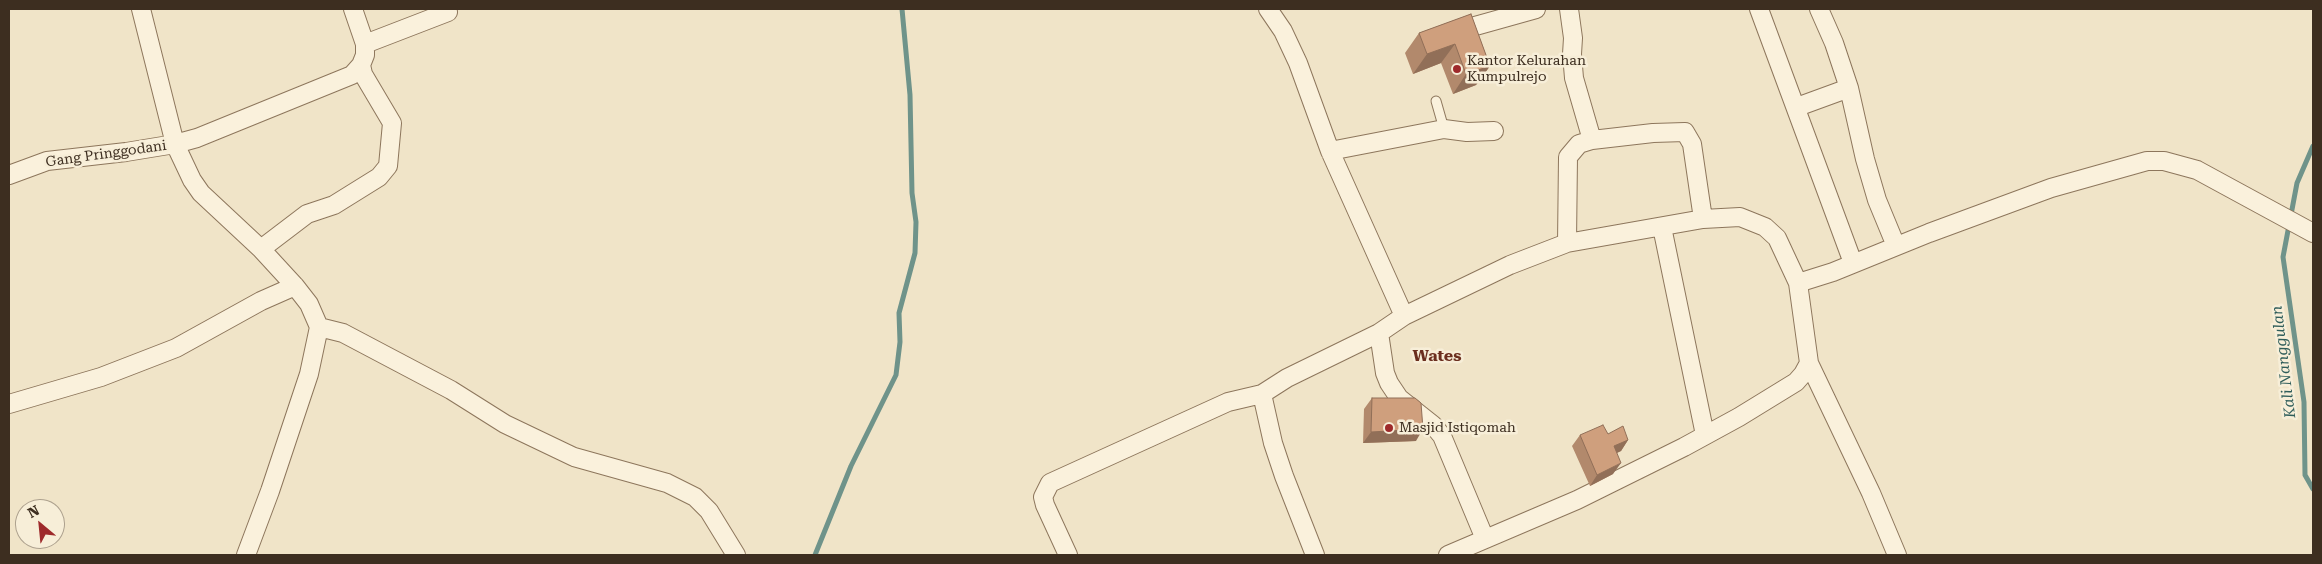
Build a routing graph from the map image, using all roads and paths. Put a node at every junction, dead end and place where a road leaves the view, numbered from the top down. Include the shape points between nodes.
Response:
1 (141, 9) edge
2 (353, 9) edge
3 (1268, 9) edge
4 (1536, 9) edge
5 (1569, 9) edge
6 (1759, 9) edge
7 (1819, 9) edge
8 (448, 12) dead end
9 (1468, 28) edge
10 (365, 44) junction
11 (361, 65) junction
12 (1849, 88) junction
13 (1436, 101) dead end
14 (1796, 107) junction
15 (1444, 129) junction
16 (1494, 131) dead end
17 (1592, 140) junction
18 (175, 144) junction
19 (1330, 151) junction
20 (9, 175) edge
21 (1703, 219) junction
22 (1662, 227) junction
23 (2313, 233) edge
24 (1567, 243) junction
25 (1896, 246) junction
26 (261, 249) junction
27 (1853, 263) junction
28 (1798, 283) junction
29 (295, 286) junction
30 (1404, 316) junction
31 (319, 327) junction
32 (1379, 333) junction
33 (1809, 363) junction
34 (1262, 394) junction
35 (9, 404) edge
36 (1706, 435) junction
37 (1486, 539) junction
38 (246, 555) edge
39 (736, 555) edge
40 (1068, 555) edge
41 (1315, 555) edge
42 (1448, 555) edge
43 (1897, 555) edge

1 - 18 street
2 - 10 street
3 - 19 street via 1298,63
4 - 9 street
5 - 17 street via 1574,78
6 - 14 street
7 - 12 street
8 - 10 street
10 - 11 street
11 - 18 street, Gang Pringgodani via 352,75 316,91
11 - 26 street via 392,123 388,166 379,177 334,205 307,214
12 - 14 street
12 - 25 street via 1868,168
13 - 15 lane
14 - 27 street
15 - 16 street
15 - 19 street
17 - 21 street via 1686,132 1694,153
17 - 24 street via 1579,144 1568,157
18 - 20 street, Gang Pringgodani via 47,161
18 - 26 street via 201,193
19 - 30 street
21 - 22 street
21 - 28 street via 1740,217 1765,227 1778,238
22 - 24 street
22 - 36 street
23 - 25 street via 2197,170 2164,161 2147,161 2051,188
24 - 30 street via 1510,265
25 - 27 street
26 - 29 street
27 - 28 street
28 - 33 street
29 - 31 street via 309,304
29 - 35 street via 176,348 101,377
30 - 32 street
31 - 38 street via 304,392
31 - 39 street via 343,333 451,390 505,424 574,457 668,483 695,497 709,511
32 - 34 street via 1287,378
32 - 37 street via 1389,383 1399,398 1442,436
33 - 36 street via 1803,374 1786,389
33 - 43 street
34 - 40 street via 1228,402 1050,483 1044,497 1045,505
34 - 41 street via 1284,476
36 - 37 street via 1577,500
37 - 42 street

